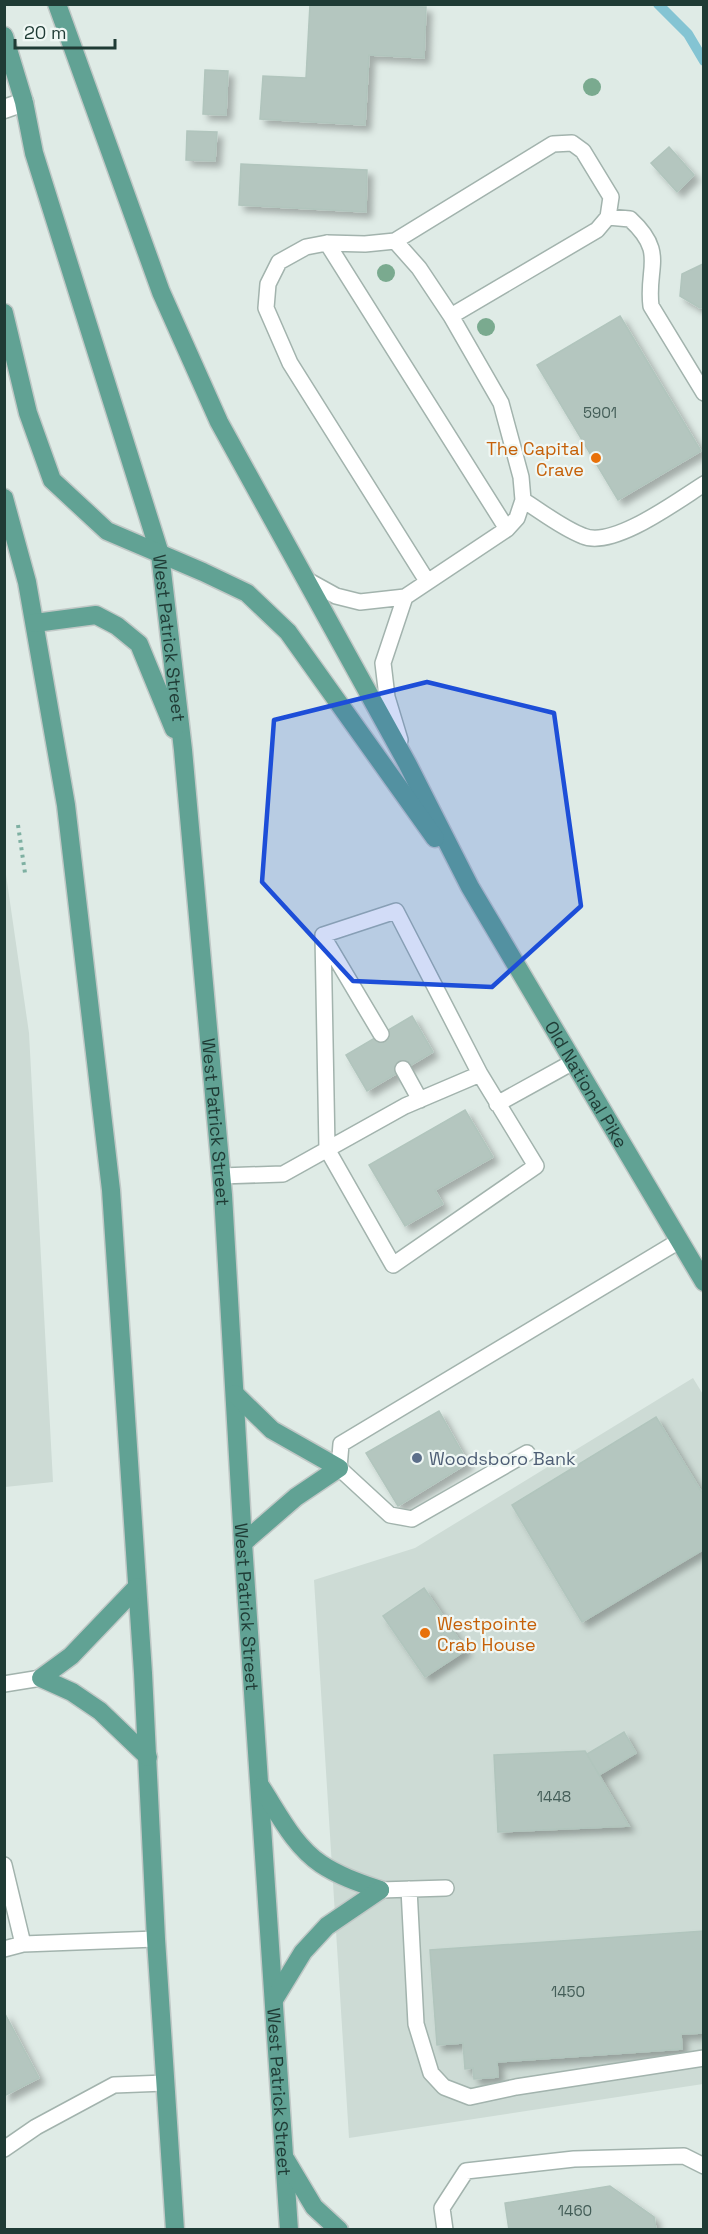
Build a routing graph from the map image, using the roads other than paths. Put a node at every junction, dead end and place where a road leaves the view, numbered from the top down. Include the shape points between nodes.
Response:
1 (57, 4) edge
2 (4, 36) edge
3 (24, 102) junction
4 (4, 109) edge
5 (608, 217) junction
6 (395, 241) junction
7 (327, 243) junction
8 (4, 313) edge
9 (451, 316) junction
10 (704, 393) edge
11 (704, 484) edge
12 (4, 498) edge
13 (523, 500) junction
14 (7, 516) edge
15 (507, 529) junction
16 (160, 554) junction
17 (308, 580) junction
18 (427, 581) junction
19 (405, 597) junction
20 (35, 623) junction
21 (183, 750) junction
22 (407, 764) junction
23 (470, 887) junction
24 (323, 935) junction
25 (381, 1034) dead end
26 (573, 1062) junction
27 (403, 1069) dead end
28 (480, 1074) junction
29 (420, 1100) junction
30 (497, 1104) junction
31 (327, 1149) junction
32 (221, 1176) junction
33 (679, 1241) junction
34 (704, 1282) edge
35 (235, 1394) junction
36 (527, 1453) dead end
37 (339, 1468) junction
38 (243, 1543) junction
39 (137, 1587) junction
40 (41, 1678) junction
41 (4, 1684) edge
42 (148, 1757) junction
43 (260, 1784) junction
44 (4, 1865) edge
45 (446, 1888) dead end
46 (409, 1889) junction
47 (380, 1890) junction
48 (156, 1939) junction
49 (23, 1944) junction
50 (4, 1949) edge
51 (275, 1998) junction
52 (704, 2058) edge
53 (165, 2083) junction
54 (4, 2149) edge
55 (285, 2158) junction
56 (704, 2166) edge
57 (175, 2229) edge
58 (289, 2229) edge
59 (339, 2229) edge
60 (445, 2229) edge

1 - 17 main road via 186,352 219,422
2 - 3 main road, West Patrick Street
3 - 4 street
3 - 16 main road, West Patrick Street via 34,153
5 - 6 lane via 611,197 583,151 572,143 553,144
5 - 9 lane via 597,230
5 - 10 lane via 630,219 649,241 654,256 651,306
6 - 7 lane
6 - 9 lane via 419,268
7 - 15 lane
7 - 18 lane via 306,247 279,262 268,284 266,308 290,363
8 - 16 main road via 28,413 52,480 107,531
9 - 13 lane via 501,403 521,477
11 - 13 lane via 624,533 601,539 584,537
12 - 14 main road
13 - 15 lane via 517,518
14 - 20 main road
15 - 18 lane
16 - 21 main road, West Patrick Street
16 - 23 main road via 247,593 288,632
17 - 19 lane via 336,596 360,602
17 - 22 main road
18 - 19 lane
19 - 22 lane via 383,663 387,696
20 - 21 main road via 96,615 139,644
20 - 39 main road via 66,805 111,1190
21 - 32 main road, West Patrick Street
22 - 23 main road
23 - 26 main road, Old National Pike
24 - 25 lane
24 - 28 lane via 396,911
24 - 31 lane
26 - 30 lane
26 - 33 main road, Old National Pike
27 - 29 lane
28 - 29 lane
28 - 30 lane
29 - 31 lane
30 - 31 lane via 536,1166 393,1265
31 - 32 lane via 283,1174
32 - 35 main road, West Patrick Street
33 - 34 main road, Old National Pike
33 - 37 lane via 341,1444
35 - 37 main road via 272,1430
35 - 38 main road, West Patrick Street
36 - 37 lane via 412,1518 390,1515
37 - 38 main road via 296,1497
38 - 43 main road, West Patrick Street
39 - 40 main road via 71,1656
39 - 42 main road
40 - 41 lane
40 - 42 main road via 100,1711
42 - 48 main road
43 - 47 main road via 296,1840 319,1863
43 - 51 main road, West Patrick Street
44 - 49 lane
45 - 46 lane
46 - 47 lane
46 - 52 lane via 416,2024 431,2073 444,2087 470,2097
47 - 51 main road via 327,1926 303,1952
48 - 49 lane
48 - 53 main road
49 - 50 lane
51 - 55 main road, West Patrick Street
53 - 54 lane via 114,2085
53 - 57 main road
55 - 58 main road, West Patrick Street
55 - 59 main road via 314,2207
56 - 60 lane via 684,2156 574,2159 466,2171 442,2208

